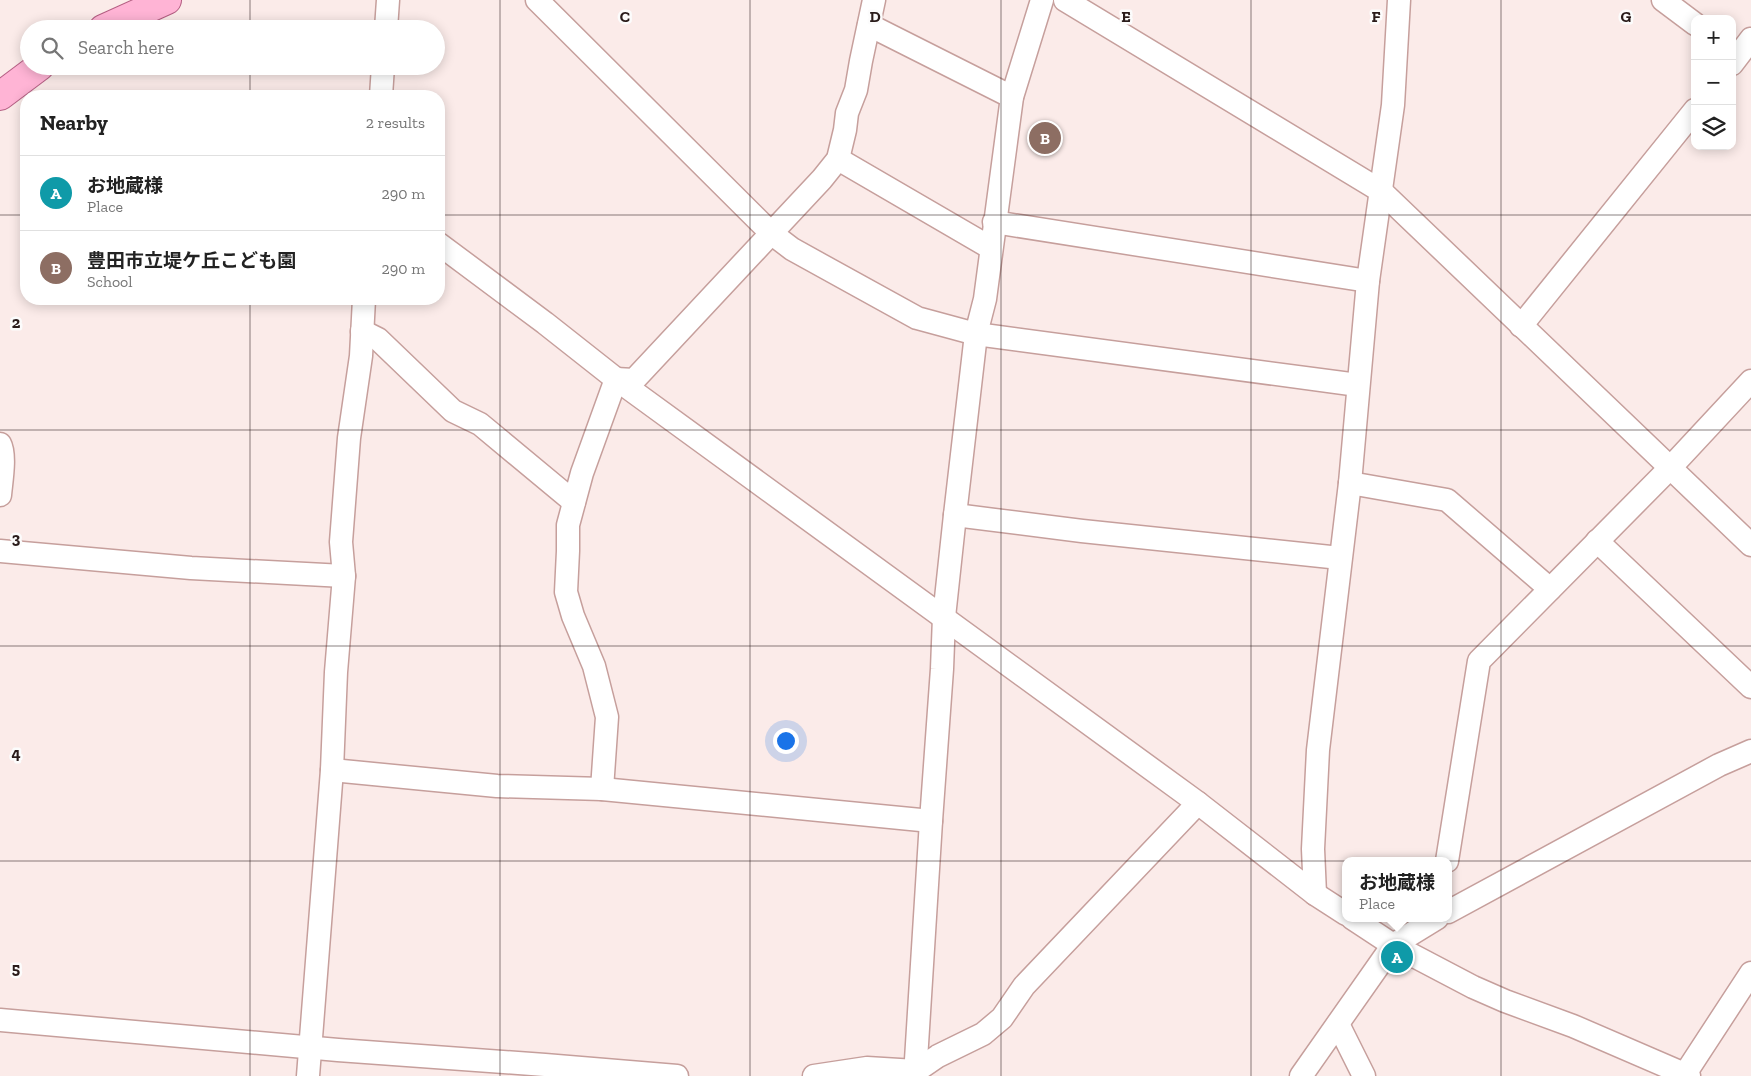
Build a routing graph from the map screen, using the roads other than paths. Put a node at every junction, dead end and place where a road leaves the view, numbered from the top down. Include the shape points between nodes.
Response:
1 (167, 0) edge
2 (388, 0) edge
3 (537, 0) edge
4 (874, 0) edge
5 (1042, 0) edge
6 (1065, 0) edge
7 (1399, 0) edge
8 (1663, 0) edge
9 (1089, 6) edge
10 (123, 20) edge
11 (387, 20) edge
12 (1691, 21) edge
13 (869, 25) junction
14 (28, 75) edge
15 (382, 75) edge
16 (381, 90) edge
17 (0, 96) edge
18 (1012, 97) junction
19 (1691, 115) edge
20 (838, 159) junction
21 (1381, 192) junction
22 (994, 222) junction
23 (771, 233) junction
24 (445, 248) edge
25 (991, 248) junction
26 (1368, 281) junction
27 (364, 305) edge
28 (1521, 326) junction
29 (362, 331) junction
30 (976, 334) junction
31 (616, 379) junction
32 (1751, 381) edge
33 (1358, 385) junction
34 (0, 444) edge
35 (1670, 468) junction
36 (1350, 482) junction
37 (0, 495) edge
38 (574, 502) junction
39 (955, 515) junction
40 (1597, 541) junction
41 (1751, 545) edge
42 (0, 550) edge
43 (1340, 558) junction
44 (344, 576) junction
45 (1550, 589) junction
46 (944, 617) junction
47 (1751, 687) edge
48 (1751, 751) edge
49 (332, 770) junction
50 (602, 789) junction
51 (1198, 803) junction
52 (931, 822) junction
53 (1448, 857) edge
54 (1315, 894) junction
55 (1452, 910) edge
56 (1342, 911) edge
57 (1358, 922) edge
58 (1430, 922) edge
59 (1393, 945) junction
60 (1751, 973) edge
61 (0, 1020) edge
62 (1338, 1024) junction
63 (311, 1048) junction
64 (916, 1073) edge
65 (1687, 1075) edge
66 (308, 1076) edge
67 (677, 1076) edge
68 (814, 1076) edge
69 (1301, 1076) edge
70 (1364, 1076) edge

1 - 10 main road
2 - 11 street
3 - 23 street
4 - 13 street
5 - 18 street
6 - 9 street
7 - 21 street via 1393,105
8 - 12 street
9 - 21 street
13 - 18 street
13 - 20 street
14 - 17 main road
15 - 16 street
18 - 22 street
19 - 28 street
20 - 23 street
20 - 25 street
21 - 26 street
21 - 28 street
22 - 25 street
22 - 26 street
23 - 30 street via 792,249 917,318
23 - 31 street via 634,380
24 - 31 street
25 - 30 street via 985,300
26 - 33 street
27 - 29 street
28 - 35 street
29 - 38 street via 378,339 453,410 480,424
29 - 44 street via 340,542
30 - 33 street
30 - 39 street
31 - 38 street
31 - 46 street
32 - 35 street
33 - 36 street
34 - 37 street via 3,459
35 - 40 street
35 - 41 street
36 - 43 street
36 - 45 street via 1447,500
38 - 50 street via 568,525 566,592 594,666 607,717
39 - 43 street
39 - 46 street
40 - 45 street
40 - 47 street
42 - 44 street via 191,568
43 - 54 street via 1318,750 1313,848
44 - 49 street
45 - 53 street via 1479,661
46 - 51 street
46 - 52 street
48 - 55 street via 1719,765
49 - 50 street via 497,786
49 - 63 street
50 - 52 street
51 - 54 street
51 - 64 street via 1024,986 1002,1018 983,1034 938,1056
52 - 64 street
54 - 56 street
57 - 59 street
58 - 59 street
59 - 62 street
59 - 65 street via 1504,1001 1566,1023
60 - 65 street
61 - 63 street
62 - 69 street
62 - 70 street
63 - 66 street
63 - 67 street
64 - 68 street via 867,1068

